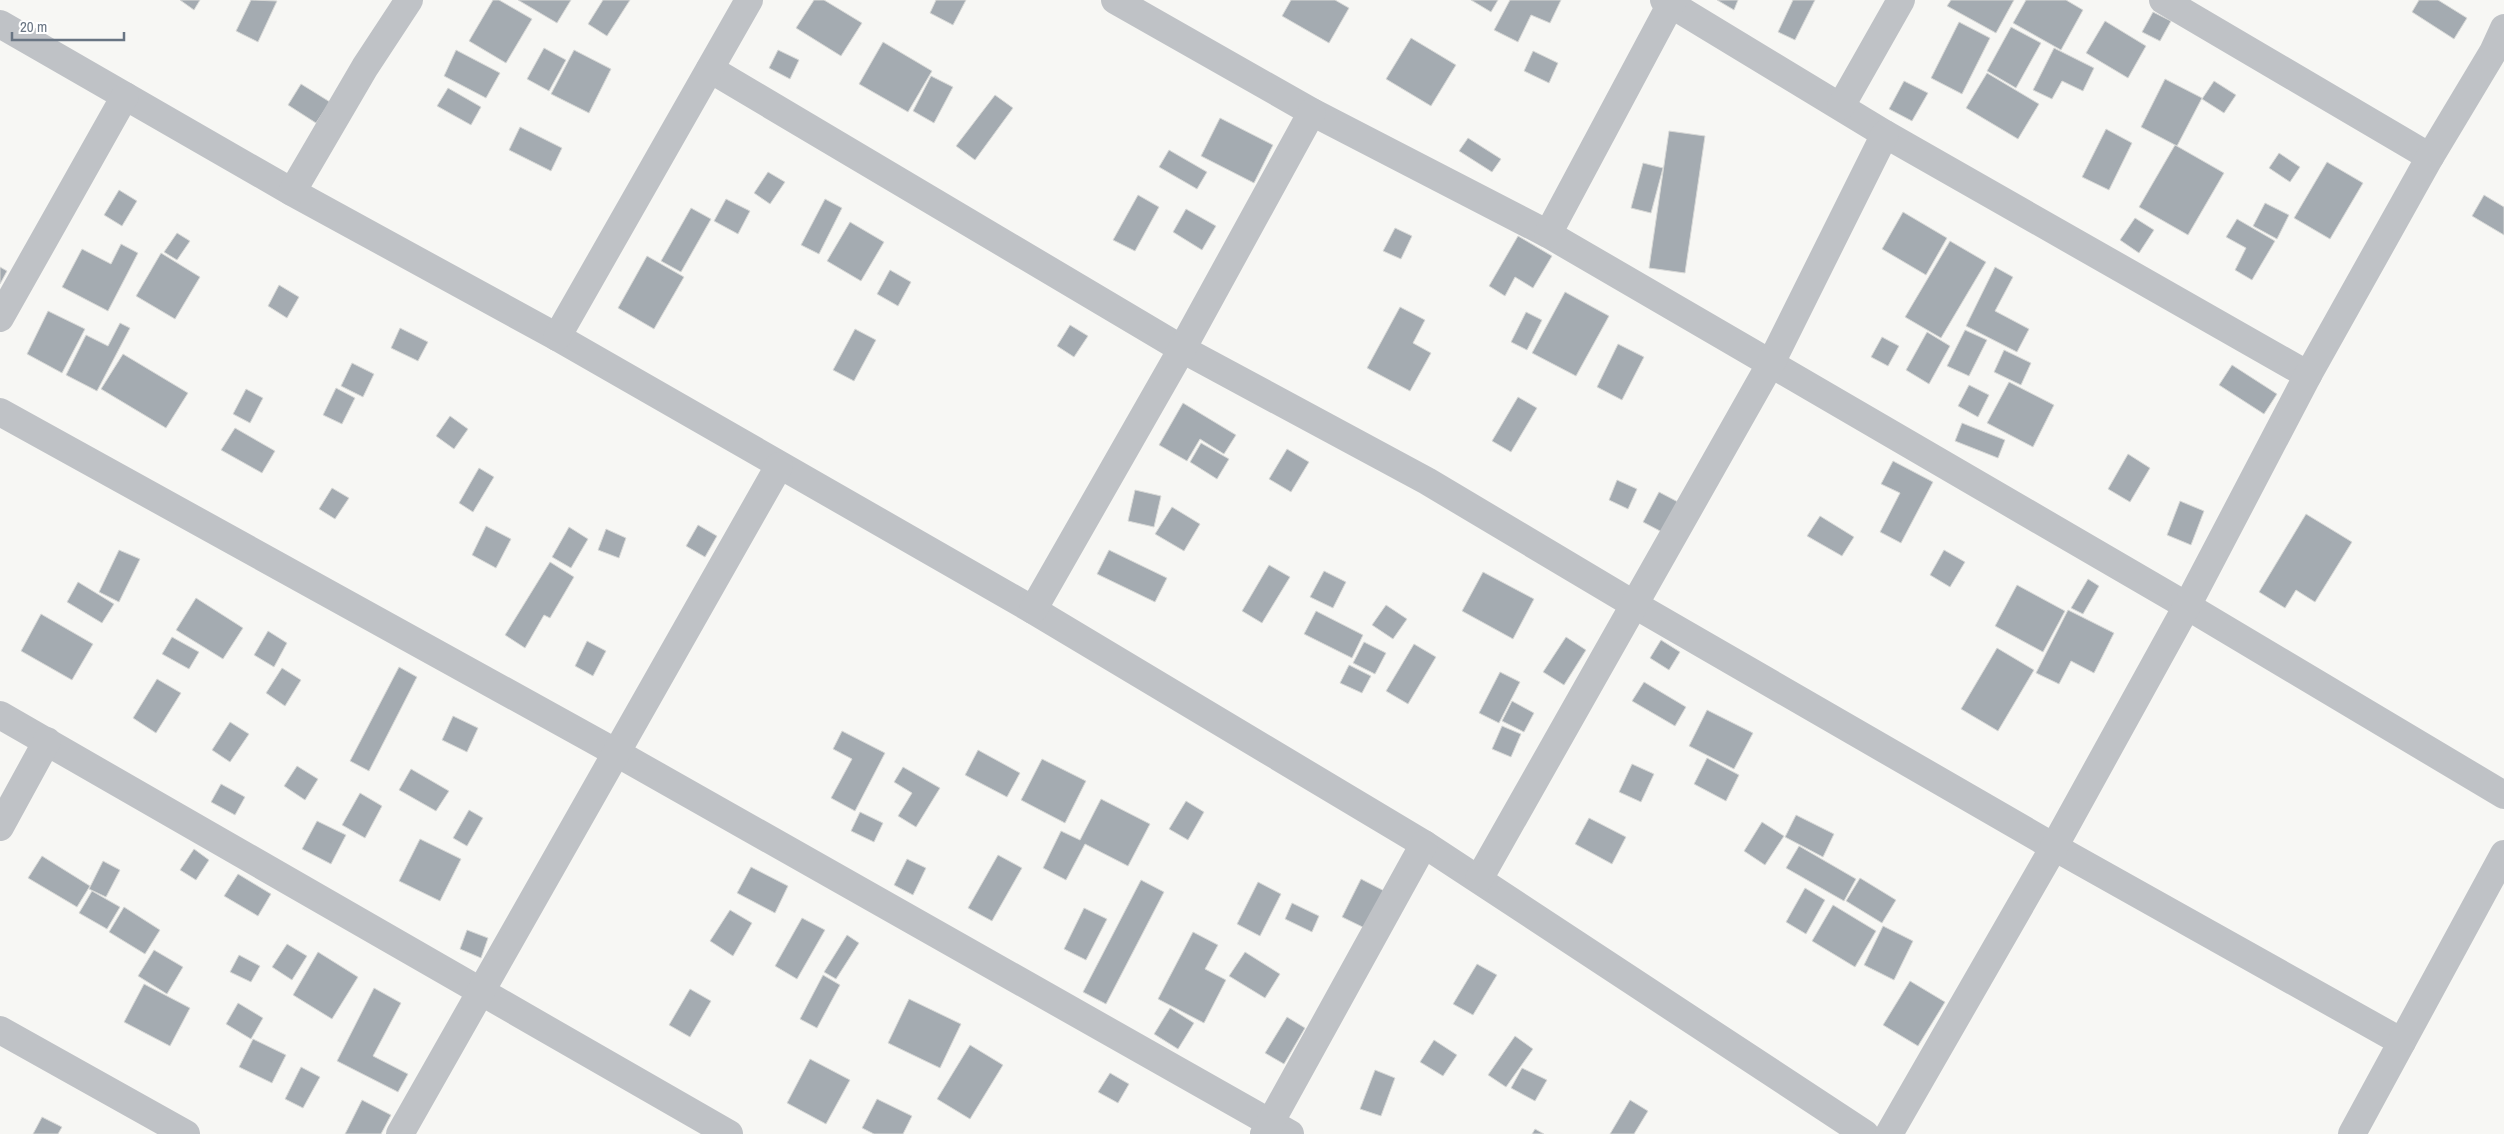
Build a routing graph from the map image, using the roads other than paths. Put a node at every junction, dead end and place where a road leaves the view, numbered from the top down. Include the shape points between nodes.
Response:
1 (409, 0) edge
2 (749, 0) edge
3 (1115, 0) edge
4 (1900, 0) edge
5 (2163, 0) edge
6 (1669, 1) edge
7 (0, 24) edge
8 (2504, 28) edge
9 (710, 69) junction
10 (124, 96) junction
11 (1841, 106) junction
12 (1312, 112) junction
13 (1885, 134) junction
14 (2430, 157) junction
15 (292, 192) junction
16 (1548, 234) junction
17 (0, 318) edge
18 (557, 337) junction
19 (1182, 349) junction
20 (1771, 362) junction
21 (2308, 375) junction
22 (0, 412) edge
23 (779, 466) junction
24 (1635, 605) junction
25 (2187, 606) junction
26 (1033, 610) junction
27 (0, 715) edge
28 (47, 741) junction
29 (615, 752) junction
30 (2504, 795) edge
31 (0, 827) edge
32 (1424, 844) junction
33 (2054, 847) junction
34 (2504, 854) edge
35 (1479, 879) junction
36 (480, 991) junction
37 (0, 1030) edge
38 (2402, 1042) junction
39 (1275, 1130) edge
40 (2354, 1133) edge
41 (186, 1134) edge
42 (400, 1134) edge
43 (729, 1134) edge
44 (1865, 1134) edge
45 (1888, 1134) edge

1 - 15 street via 365,67
2 - 9 street
3 - 12 street
4 - 11 street
5 - 14 street
6 - 11 street
6 - 16 street
7 - 10 street
8 - 14 street
9 - 18 street
9 - 19 street
10 - 15 street
10 - 17 street
11 - 13 street
12 - 16 street
12 - 19 street
13 - 20 street
13 - 21 street
14 - 21 street
15 - 18 street
16 - 20 street
18 - 23 street
19 - 24 street via 1427,481
19 - 26 street
20 - 24 street
20 - 25 street
21 - 25 street
22 - 29 street
23 - 26 street
23 - 29 street
24 - 33 street
24 - 35 street
25 - 30 street
25 - 33 street
26 - 32 street
27 - 28 street
28 - 31 street
28 - 36 street
29 - 36 street
29 - 39 street
32 - 35 street
32 - 39 street
33 - 38 street
33 - 45 street
34 - 38 street
35 - 44 street
36 - 42 street
36 - 43 street
37 - 41 street
38 - 40 street

